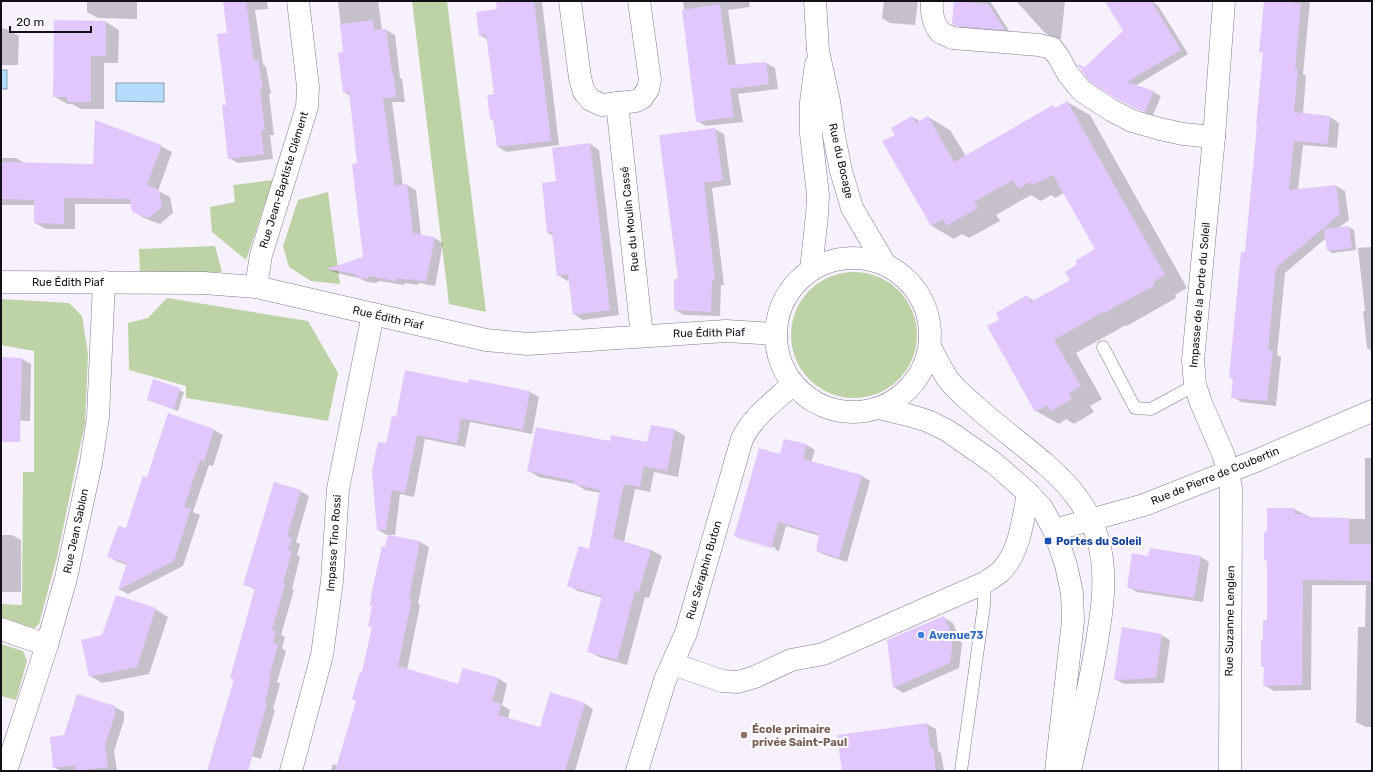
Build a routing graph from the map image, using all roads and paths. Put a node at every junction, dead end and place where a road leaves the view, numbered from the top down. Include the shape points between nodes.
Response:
1 (298, 1) edge
2 (570, 1) edge
3 (639, 1) edge
4 (815, 1) edge
5 (932, 1) edge
6 (1224, 1) edge
7 (818, 51) junction
8 (617, 103) junction
9 (1214, 137) junction
10 (885, 264) junction
11 (811, 270) junction
12 (1, 282) edge
13 (104, 282) junction
14 (256, 287) junction
15 (373, 314) junction
16 (776, 334) junction
17 (642, 336) junction
18 (930, 347) junction
19 (1103, 347) dead end
20 (793, 384) junction
21 (1195, 385) junction
22 (878, 408) junction
23 (1372, 411) edge
24 (1228, 472) junction
25 (1028, 493) junction
26 (1090, 520) junction
27 (1054, 530) junction
28 (984, 584) junction
29 (1, 629) edge
30 (47, 645) junction
31 (673, 664) junction
32 (6, 771) edge
33 (291, 771) edge
34 (637, 771) edge
35 (961, 771) edge
36 (1056, 771) edge
37 (1070, 771) edge
38 (1230, 771) edge

1 - 14 street, Rue Jean-Baptiste Clément via 308,87 307,107 261,255
2 - 8 street via 584,92 591,100 602,105
3 - 8 street via 650,80 642,98
4 - 7 street, Rue du Bocage
5 - 9 street via 935,21 941,32 952,38 1052,48 1082,91 1111,110 1132,121 1160,130
6 - 9 street, Impasse de la Porte du Soleil
7 - 10 street, Rue du Bocage via 830,101 837,150 852,208
7 - 11 street, Rue du Bocage via 810,102 818,195
8 - 17 street, Rue du Moulin Cassé
9 - 21 street, Impasse de la Porte du Soleil via 1193,360
10 - 11 street via 867,259 847,258
10 - 18 street via 911,284 920,298 927,313
11 - 16 street via 797,282 786,298 778,315
12 - 13 street, Rue Édith Piaf
13 - 14 street, Rue Édith Piaf via 204,283
13 - 30 street, Rue Jean Sablon via 99,403 95,433 66,578
14 - 15 street, Rue Édith Piaf
15 - 17 street, Rue Édith Piaf via 486,340 528,344
15 - 33 street, Impasse Tino Rossi via 338,489 332,581 322,655
16 - 17 street, Rue Édith Piaf via 726,331
16 - 20 street via 778,352
18 - 22 street via 924,367 913,384 897,399
18 - 26 street via 948,379 960,393 1046,464 1081,502
19 - 21 lane via 1136,408 1151,409
20 - 22 street via 811,400 832,410 855,413
20 - 31 street, Rue Séraphin Buton via 753,421 742,439 686,633
21 - 24 street, Impasse de la Porte du Soleil
22 - 25 street via 921,419 948,431 994,463
23 - 24 street, Rue de Pierre de Coubertin
24 - 26 street, Rue de Pierre de Coubertin via 1144,504
24 - 38 street, Rue Suzanne Lenglen via 1231,488
25 - 27 street via 1042,508
25 - 28 street via 1018,540 1009,560 1000,572
26 - 27 street, Rue de Pierre de Coubertin
26 - 37 street via 1098,539 1102,559 1104,590 1090,684
27 - 36 street via 1072,593 1073,621
28 - 31 street via 823,654 791,660 738,682 722,681
28 - 35 lane via 984,605
29 - 30 street
30 - 32 street, Rue Jean Sablon
31 - 34 street, Rue Séraphin Buton via 665,680

